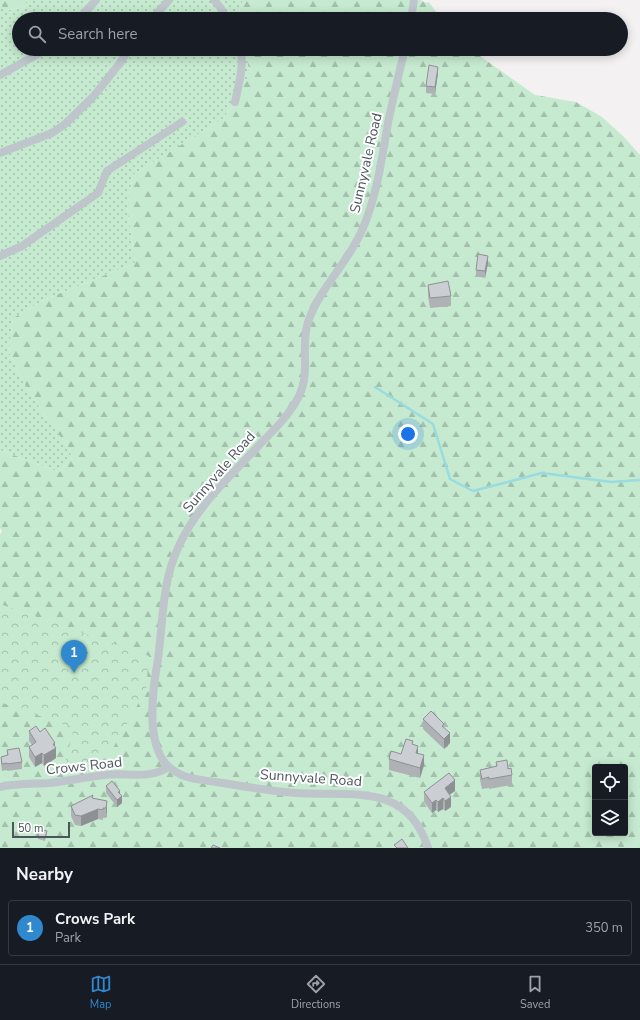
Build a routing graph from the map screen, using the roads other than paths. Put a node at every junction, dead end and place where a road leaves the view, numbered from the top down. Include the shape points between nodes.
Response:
1 (96, 0) edge
2 (169, 0) edge
3 (214, 0) edge
4 (414, 0) edge
5 (85, 12) edge
6 (158, 12) edge
7 (223, 12) edge
8 (412, 12) edge
9 (34, 56) edge
10 (124, 56) edge
11 (242, 56) edge
12 (403, 56) edge
13 (0, 75) edge
14 (235, 102) dead end
15 (182, 122) dead end
16 (0, 153) edge
17 (0, 256) edge
18 (168, 767) junction
19 (0, 787) edge
20 (428, 848) edge

1 - 5 street
2 - 6 street
3 - 7 street
4 - 8 street
9 - 13 street
10 - 16 street via 93,97 64,125 52,133
11 - 14 street
12 - 18 street, Sunnyvale Road via 379,176 366,222 358,240 324,291 310,318 305,340 306,374 301,392 284,419 201,509 182,540 171,566 152,699 156,746
15 - 17 street via 107,171 98,193 22,246
18 - 19 street, Crows Road via 155,774 105,774
18 - 20 street, Sunnyvale Road via 186,777 265,789 296,793 364,795 383,799 401,807 415,820

